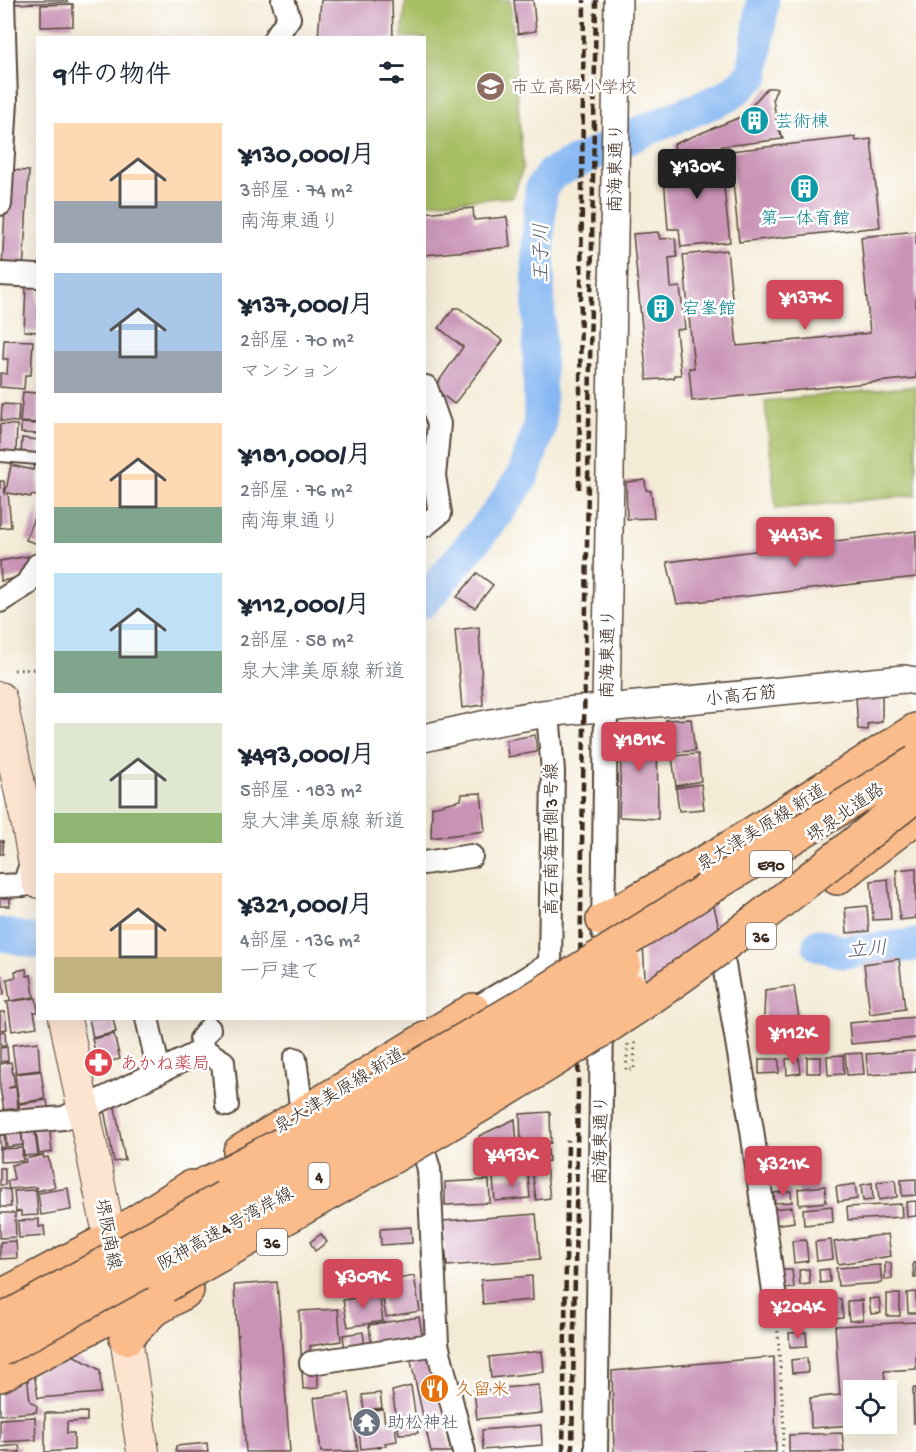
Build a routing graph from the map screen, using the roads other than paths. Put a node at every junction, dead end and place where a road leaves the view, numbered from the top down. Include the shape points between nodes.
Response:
1 (3, 0) edge
2 (283, 0) edge
3 (618, 0) edge
4 (276, 36) edge
5 (0, 204) edge
6 (0, 274) edge
7 (36, 276) edge
8 (426, 387) edge
9 (0, 456) edge
10 (36, 459) edge
11 (426, 524) edge
12 (36, 568) edge
13 (0, 601) edge
14 (916, 681) edge
15 (0, 698) edge
16 (606, 708) junction
17 (548, 714) junction
18 (916, 730) edge
19 (426, 738) edge
20 (916, 762) edge
21 (916, 794) edge
22 (916, 817) edge
23 (471, 856) dead end
24 (36, 863) edge
25 (426, 863) edge
26 (0, 886) edge
27 (603, 920) junction
28 (724, 965) junction
29 (628, 976) junction
30 (473, 1010) junction
31 (65, 1020) edge
32 (147, 1020) edge
33 (429, 1025) edge
34 (615, 1046) junction
35 (295, 1059) dead end
36 (159, 1072) junction
37 (227, 1105) dead end
38 (83, 1108) junction
39 (302, 1113) junction
40 (0, 1123) edge
41 (425, 1156) junction
42 (168, 1203) junction
43 (111, 1238) junction
44 (0, 1296) edge
45 (775, 1299) road end
46 (0, 1322) edge
47 (124, 1324) junction
48 (437, 1344) junction
49 (0, 1350) edge
50 (312, 1363) dead end
51 (0, 1375) edge
52 (142, 1452) edge
53 (464, 1452) edge
54 (596, 1452) edge

1 - 5 street via 6,101
2 - 4 street via 289,18
3 - 16 street, 南海東通り
6 - 7 street
8 - 11 street via 439,424 434,476 440,513
9 - 10 lane
12 - 13 street via 27,584
14 - 16 street, 小高石筋 via 904,679
15 - 24 main road
16 - 17 street, 小高石筋
16 - 27 street, 南海東通り
17 - 19 street, 小高石筋
17 - 30 street, 高石南海西側3号線 via 553,771 550,964
18 - 27 main road, 泉大津美原線 新道 via 728,849
20 - 29 main road, 堺泉北道路 / E90, bridge via 756,875
20 - 42 main road, bridge via 527,1003 318,1125
21 - 29 main road, 堺泉北道路 / E90, bridge via 769,898
21 - 47 main road, bridge via 692,969 625,1015 422,1141 165,1286
22 - 28 main road, 36
23 - 25 street
24 - 26 street via 24,885
27 - 34 street, 南海東通り
28 - 34 main road, 36
28 - 45 street
29 - 46 main road, 阪神高速4号湾岸線 / 4, bridge
29 - 49 main road, 阪神高速4号湾岸線 / 4, bridge via 417,1121
30 - 33 main road, 泉大津美原線 新道
30 - 41 main road, 36 via 523,1089 518,1099
31 - 38 main road, 堺阪南線
32 - 36 street
33 - 39 main road, 泉大津美原線 新道
34 - 54 street, 南海東通り
35 - 39 street
36 - 37 street via 207,1039 222,1062
36 - 38 street
38 - 40 street via 64,1118
38 - 43 main road, 堺阪南線
39 - 42 main road, 泉大津美原線 新道
41 - 47 main road, 36
41 - 48 street via 429,1169
42 - 43 main road, 泉大津美原線 新道
43 - 44 main road, 泉大津美原線 新道
43 - 47 main road, 堺阪南線
47 - 51 main road, 36
47 - 52 main road, 堺阪南線
48 - 50 street
48 - 53 street

